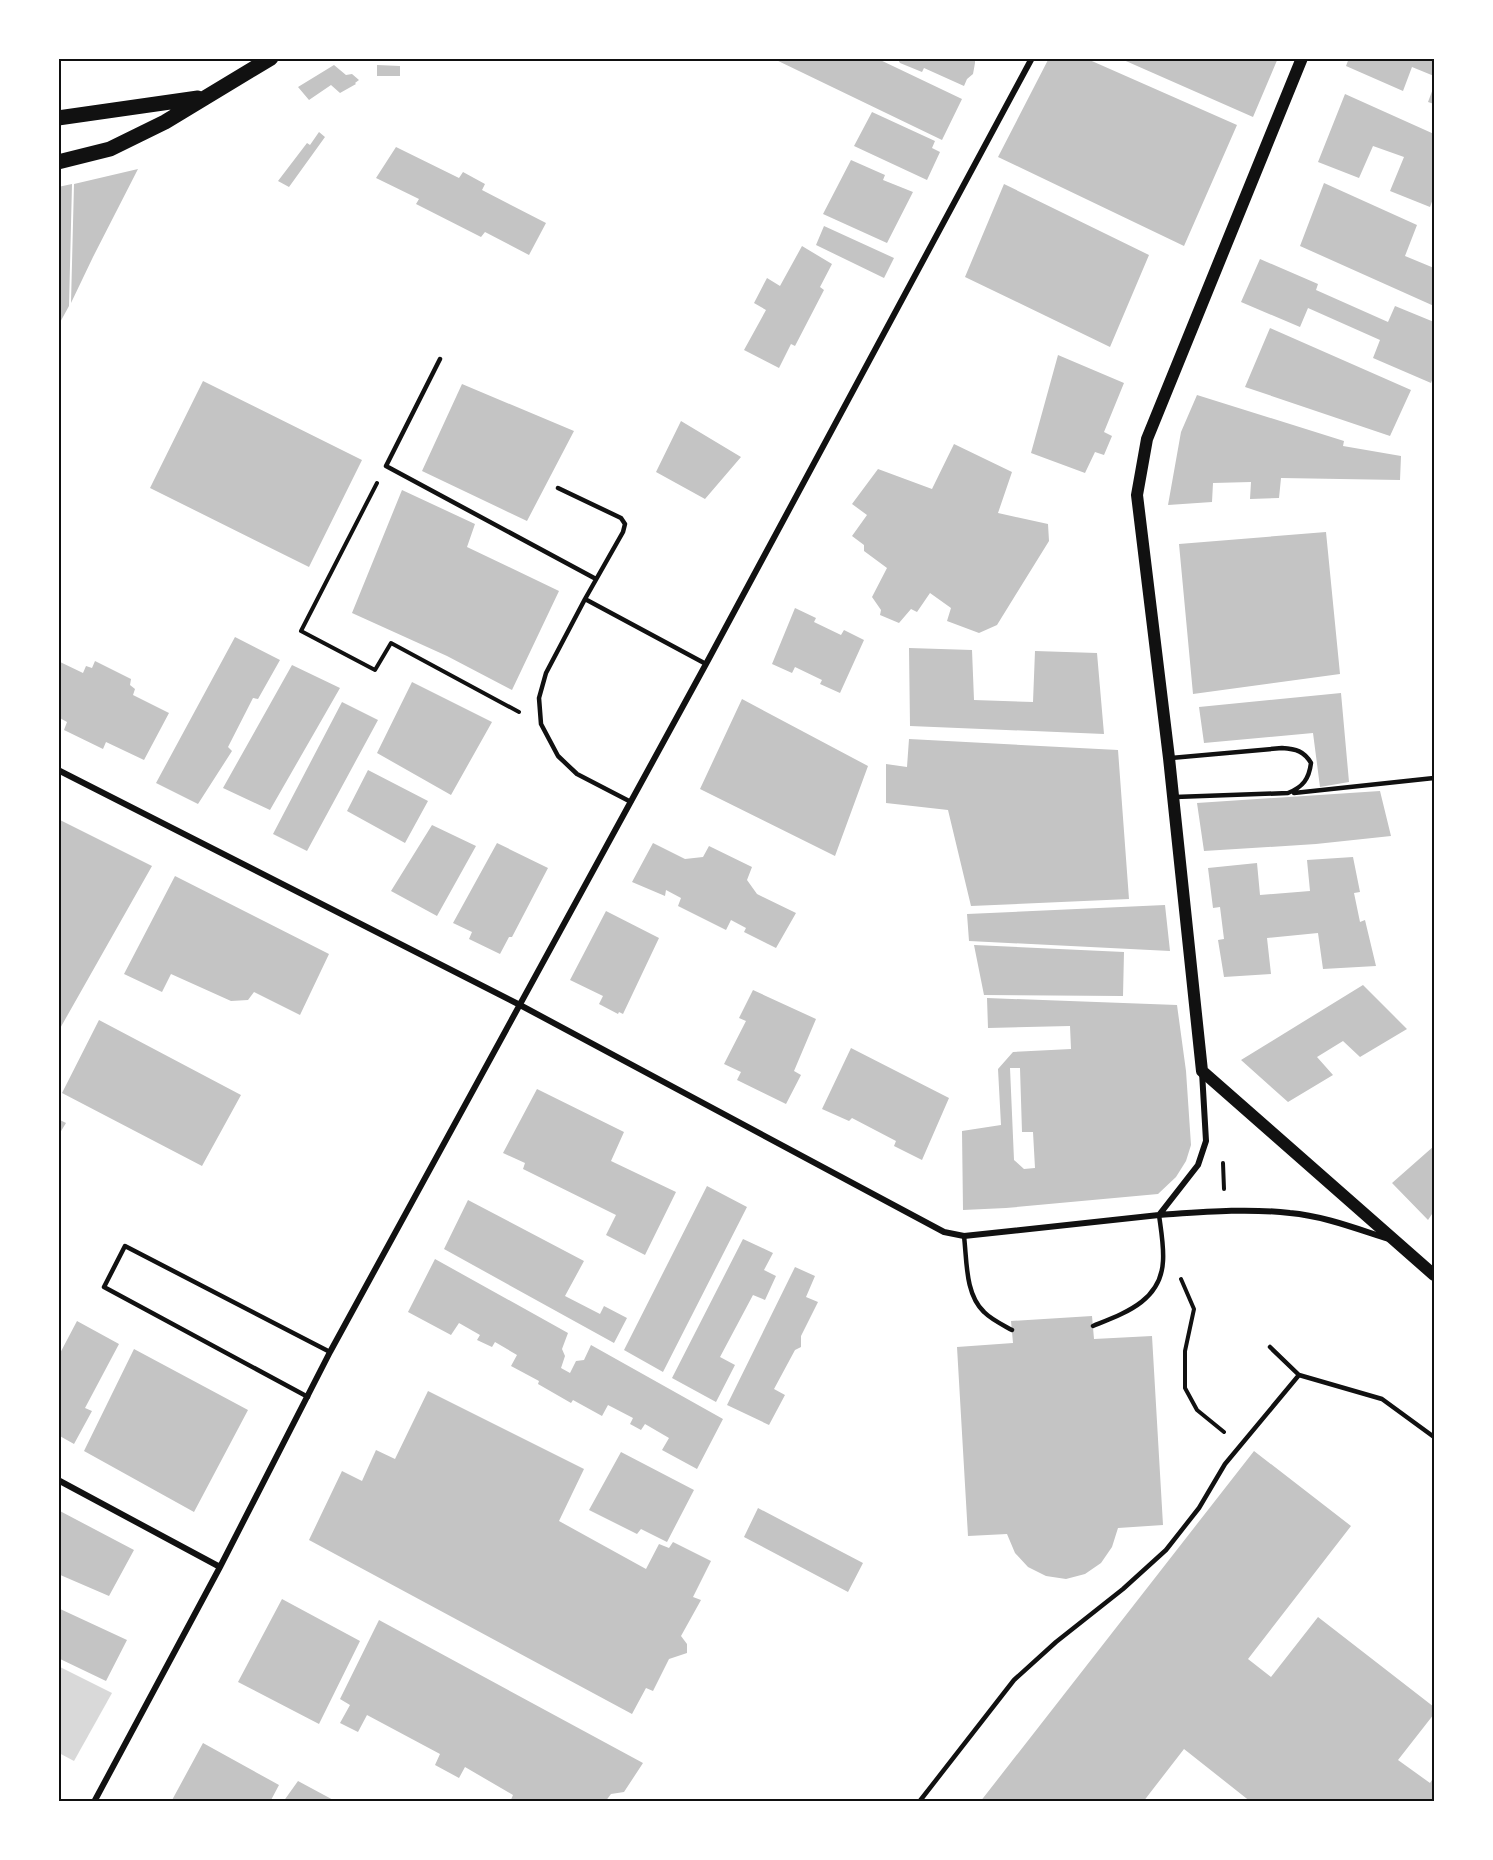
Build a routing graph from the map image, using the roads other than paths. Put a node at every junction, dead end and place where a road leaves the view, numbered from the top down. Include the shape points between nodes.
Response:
1 (271, 58) edge
2 (1032, 58) edge
3 (1302, 58) edge
4 (204, 97) junction
5 (58, 118) edge
6 (58, 162) edge
7 (440, 359) dead end
8 (558, 488) dead end
9 (596, 579) junction
10 (585, 599) junction
11 (706, 664) junction
12 (1169, 758) junction
13 (58, 770) edge
14 (1434, 778) edge
15 (1288, 793) junction
16 (1172, 797) junction
17 (631, 802) junction
18 (520, 1005) junction
19 (1202, 1071) junction
20 (1159, 1215) junction
21 (964, 1236) junction
22 (1397, 1242) junction
23 (1434, 1275) edge
24 (1093, 1326) dead end
25 (1012, 1330) dead end
26 (1270, 1347) dead end
27 (330, 1352) junction
28 (1299, 1375) junction
29 (308, 1397) junction
30 (1434, 1437) edge
31 (58, 1480) edge
32 (220, 1567) junction
33 (94, 1802) edge
34 (919, 1802) edge

1 - 4 main road
2 - 11 street
3 - 12 main road via 1147,440 1137,495
4 - 5 main road
4 - 6 main road via 110,149
7 - 9 lane via 386,466
8 - 9 lane via 621,518 625,524
9 - 10 lane
10 - 11 lane
10 - 17 lane via 546,673 539,698 541,724 558,756 577,774
11 - 17 street
12 - 15 lane via 1282,748 1299,750 1311,764 1310,773 1298,789
12 - 16 main road
13 - 18 street
14 - 15 lane
15 - 16 lane
16 - 19 main road
17 - 18 street
18 - 21 street via 944,1232
18 - 27 street
19 - 20 street via 1206,1141 1198,1165
19 - 22 main road
20 - 21 street
20 - 22 street via 1225,1210 1291,1213 1332,1221
20 - 24 lane via 1164,1262 1158,1285 1146,1301
21 - 25 lane via 975,1299 984,1312
22 - 23 main road
26 - 28 lane
27 - 29 street
27 - 29 lane via 125,1246 104,1287
28 - 30 lane via 1382,1399
28 - 34 lane via 1225,1464 1199,1508 1166,1550 1014,1680
29 - 32 street
31 - 32 street
32 - 33 street

